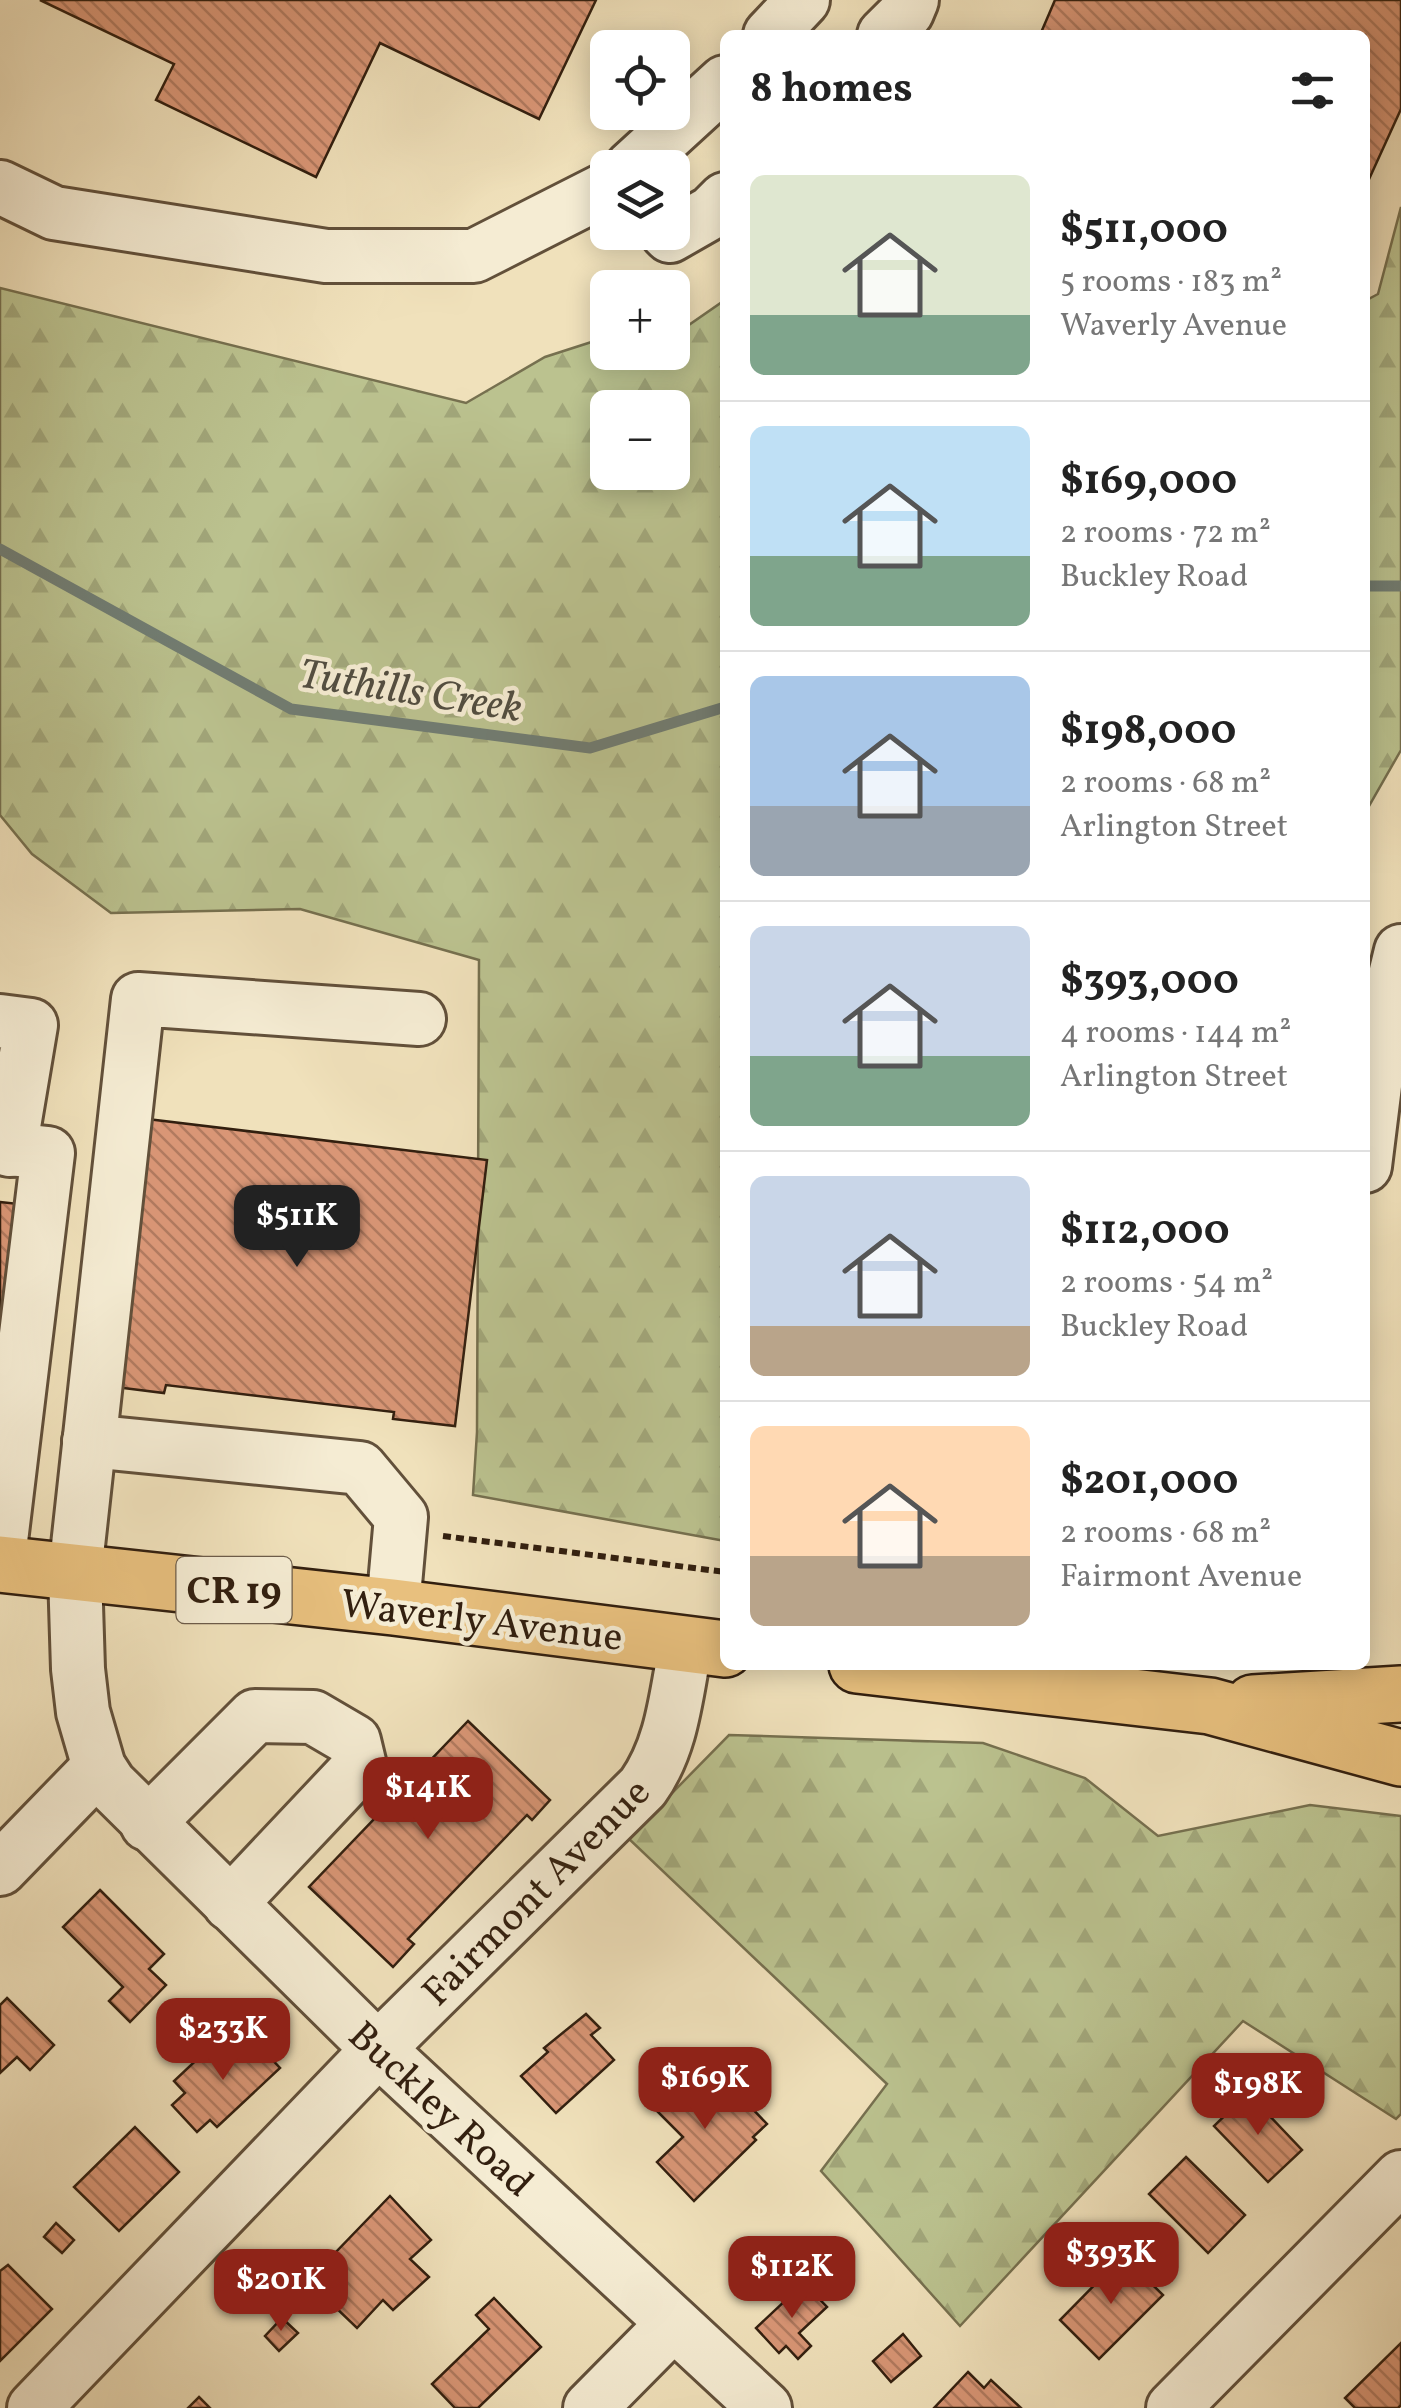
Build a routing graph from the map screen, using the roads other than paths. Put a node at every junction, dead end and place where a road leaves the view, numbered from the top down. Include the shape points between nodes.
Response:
1 (803, 0) edge
2 (912, 0) edge
3 (775, 30) edge
4 (889, 30) edge
5 (720, 87) edge
6 (651, 150) edge
7 (0, 187) edge
8 (590, 197) edge
9 (720, 204) edge
10 (690, 225) edge
11 (1401, 951) edge
12 (419, 1019) dead end
13 (0, 1021) edge
14 (1370, 1126) edge
15 (5, 1149) edge
16 (6, 1442) edge
17 (89, 1442) junction
18 (0, 1549) edge
19 (0, 1564) edge
20 (74, 1573) junction
21 (393, 1608) junction
22 (705, 1646) edge
23 (943, 1670) edge
24 (1011, 1674) edge
25 (1401, 1694) edge
26 (1309, 1698) edge
27 (1401, 1758) edge
28 (99, 1767) junction
29 (147, 1824) junction
30 (0, 1869) edge
31 (230, 1904) junction
32 (378, 2049) junction
33 (1401, 2177) edge
34 (672, 2324) junction
35 (34, 2408) edge
36 (590, 2408) edge
37 (765, 2408) edge
38 (1174, 2408) edge

1 - 3 street
2 - 4 street
5 - 6 street
7 - 8 street via 54,213 326,256 474,256
9 - 10 street
11 - 14 street via 1382,1029
12 - 17 street, Buckley Road via 138,1000
13 - 15 street via 31,1025
15 - 16 street via 48,1154
16 - 18 street
17 - 20 street, Buckley Road
17 - 21 street via 360,1468 401,1518
19 - 20 main road, Waverly Avenue / CR 19
20 - 21 main road, Waverly Avenue / CR 19
20 - 28 street, Buckley Road via 78,1669
21 - 22 main road, Waverly Avenue / CR 19
22 - 32 street, Fairmont Avenue via 659,1764 643,1787
23 - 24 main road
24 - 26 main road via 1210,1706
25 - 26 main road
26 - 27 main road
28 - 29 street, Buckley Road
28 - 30 street
29 - 31 street, Buckley Road
29 - 31 street via 255,1716 314,1717 354,1741 360,1766
31 - 32 street, Buckley Road
32 - 34 street, Buckley Road
32 - 35 street, Fairmont Avenue
33 - 38 street
34 - 36 street
34 - 37 street, Buckley Road

